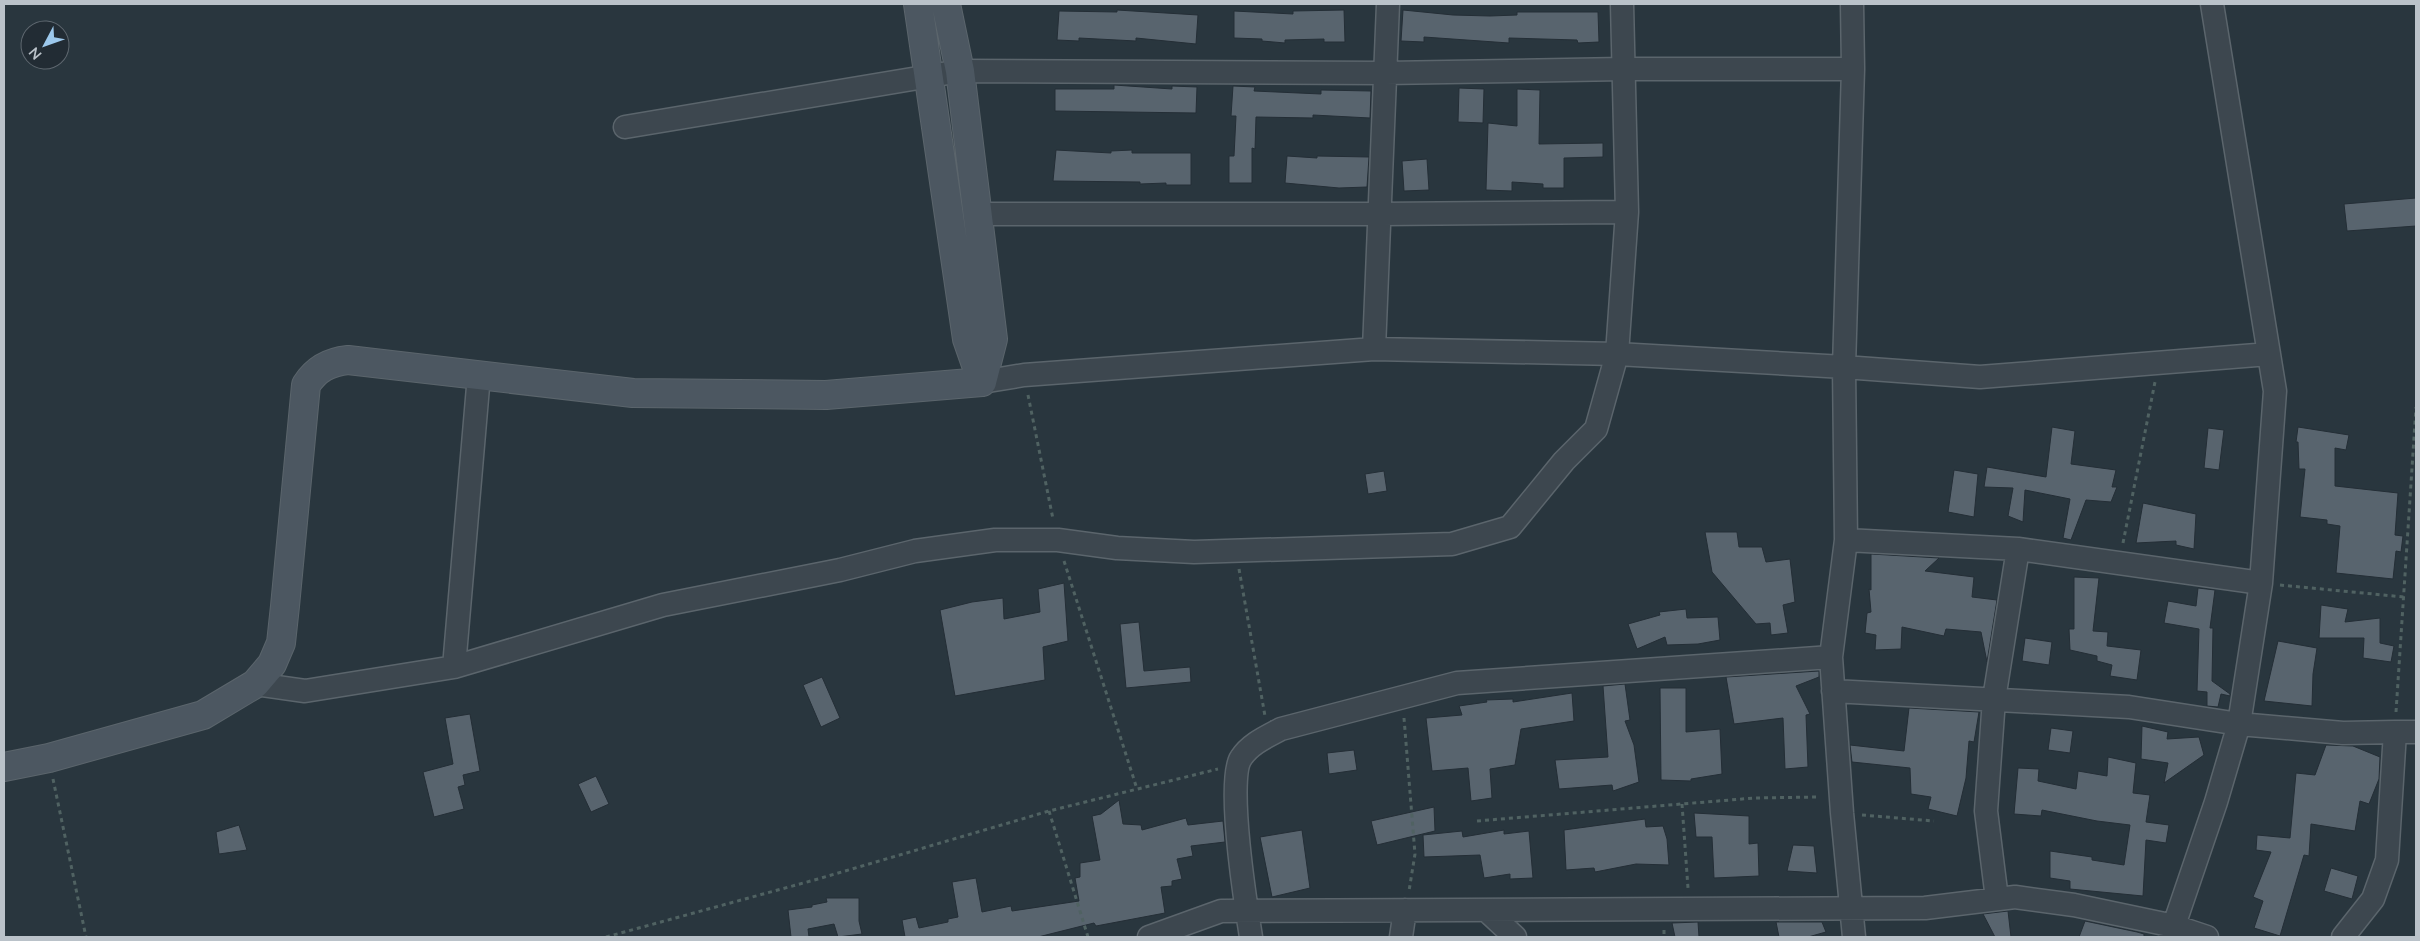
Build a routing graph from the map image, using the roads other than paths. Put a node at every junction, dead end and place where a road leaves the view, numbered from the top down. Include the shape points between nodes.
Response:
1 (918, 4) edge
2 (946, 4) edge
3 (1388, 4) edge
4 (1622, 4) edge
5 (1852, 4) edge
6 (2212, 4) edge
7 (1623, 69) junction
8 (1853, 69) junction
9 (960, 72) junction
10 (1384, 73) junction
11 (930, 76) junction
12 (625, 127) dead end
13 (1627, 212) junction
14 (978, 214) junction
15 (1381, 214) junction
16 (1374, 349) junction
17 (1617, 354) junction
18 (2269, 354) junction
19 (1844, 367) junction
20 (479, 375) junction
21 (982, 382) junction
22 (1846, 540) junction
23 (2018, 549) junction
24 (2261, 583) junction
25 (1831, 658) junction
26 (454, 667) junction
27 (255, 684) junction
28 (1833, 691) junction
29 (1994, 700) junction
30 (2238, 724) junction
31 (2406, 732) edge
32 (4, 767) edge
33 (1997, 899) junction
34 (1850, 908) junction
35 (1406, 910) junction
36 (1486, 910) junction
37 (1247, 911) junction
38 (2172, 932) edge
39 (1149, 937) edge
40 (1251, 937) edge
41 (1401, 937) edge
42 (1515, 937) edge
43 (1854, 937) edge
44 (2207, 937) edge
45 (2343, 937) edge

1 - 11 main road
2 - 9 main road
3 - 10 street
4 - 7 street
5 - 8 street
6 - 18 street
7 - 8 street
7 - 10 street
7 - 13 street
8 - 19 street
9 - 10 street
9 - 11 street
9 - 14 main road
10 - 15 street
11 - 12 street
11 - 21 main road via 967,339
13 - 15 street
13 - 17 street
14 - 15 street
14 - 21 main road via 993,339
15 - 16 street
16 - 17 street
16 - 21 street via 1024,375
17 - 19 street
17 - 26 street via 1596,429 1564,461 1510,527 1452,544 1194,552 1117,548 1058,540 995,540 915,551 840,570 663,605
18 - 19 street via 1980,377
18 - 24 street via 2275,391
19 - 22 street
20 - 21 main road via 633,393 826,396
20 - 26 street
20 - 27 main road via 348,360 335,362 313,374 306,385 281,643 272,664
22 - 23 street
22 - 25 street
23 - 24 street
23 - 29 street
24 - 30 street
25 - 28 street
25 - 37 street via 1457,683 1281,729 1255,743 1238,764 1234,787
26 - 27 street via 305,691
27 - 32 main road via 203,715 49,758
28 - 29 street
28 - 34 street
29 - 30 street via 2129,707
29 - 33 street via 1986,811
30 - 31 street via 2343,733
30 - 38 street via 2216,802
31 - 45 street via 2387,860 2373,899
33 - 34 street via 1925,908
33 - 38 street via 2015,897 2074,905
34 - 36 street
34 - 43 street
35 - 36 street
35 - 37 street
35 - 41 street
36 - 42 street
37 - 39 street via 1221,912
37 - 40 street
38 - 44 street

